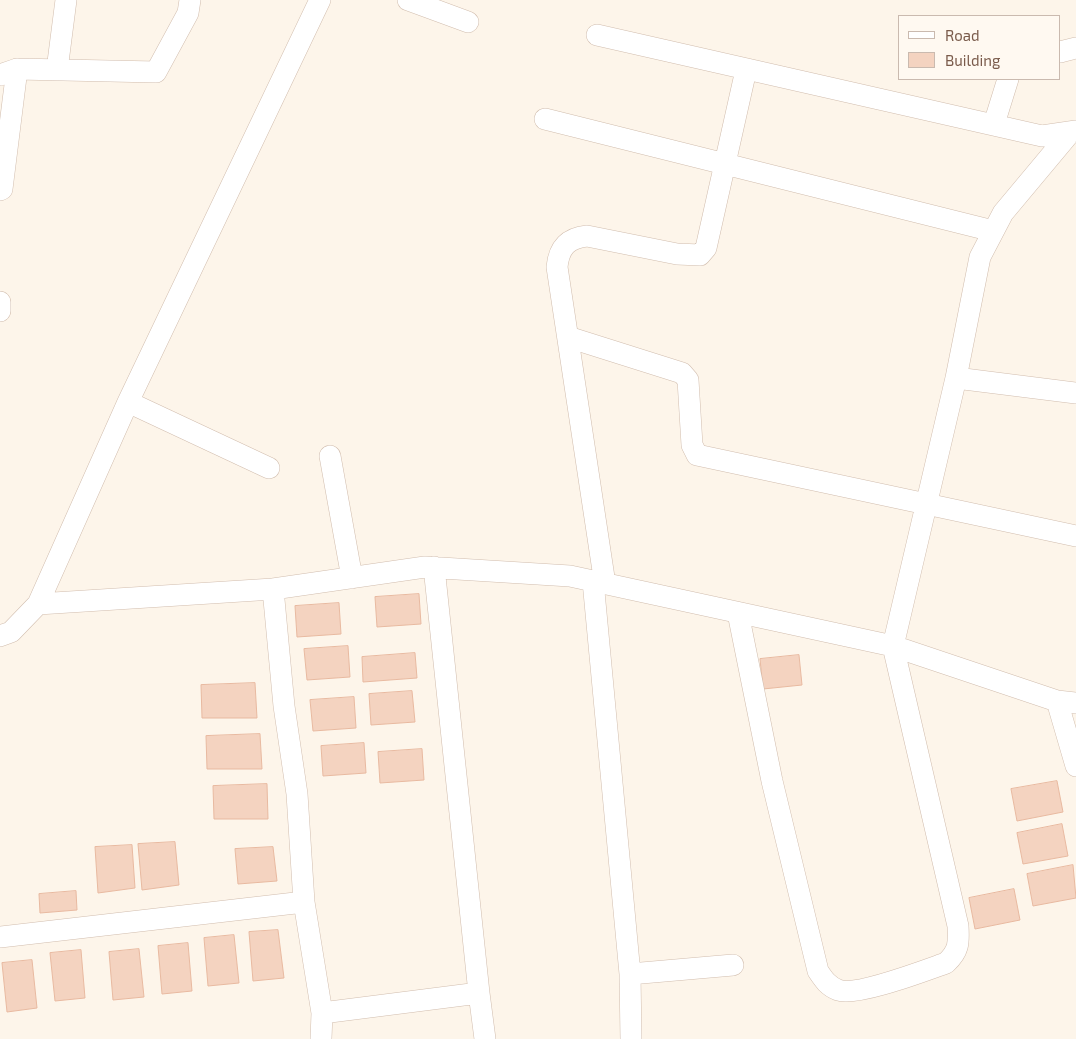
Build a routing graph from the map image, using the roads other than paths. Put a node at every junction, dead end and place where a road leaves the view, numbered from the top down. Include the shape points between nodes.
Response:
1 (66, 0) edge
2 (190, 0) edge
3 (320, 0) edge
4 (410, 0) edge
5 (468, 22) dead end
6 (596, 36) dead end
7 (1076, 48) edge
8 (1061, 52) edge
9 (57, 70) junction
10 (746, 70) junction
11 (9, 72) edge
12 (1008, 80) edge
13 (545, 118) dead end
14 (994, 124) junction
15 (1072, 132) edge
16 (727, 164) junction
17 (0, 190) edge
18 (993, 231) junction
19 (0, 302) edge
20 (0, 311) edge
21 (568, 337) junction
22 (956, 378) junction
23 (1076, 393) edge
24 (128, 402) junction
25 (330, 456) dead end
26 (269, 468) dead end
27 (926, 504) junction
28 (1076, 536) edge
29 (434, 567) junction
30 (352, 578) junction
31 (599, 583) junction
32 (273, 589) junction
33 (38, 604) junction
34 (738, 613) junction
35 (0, 636) edge
36 (893, 646) junction
37 (1067, 702) edge
38 (1076, 766) edge
39 (304, 902) junction
40 (0, 938) edge
41 (733, 965) dead end
42 (630, 974) junction
43 (479, 994) junction
44 (322, 1013) junction
45 (321, 1039) edge
46 (485, 1039) edge
47 (630, 1039) edge

1 - 9 street
2 - 9 street via 188,13 156,72
3 - 24 street
4 - 5 street
6 - 10 street
7 - 8 street
9 - 11 street
10 - 14 street
10 - 16 street
11 - 17 street
12 - 14 street
13 - 16 street
14 - 15 street via 1042,136
15 - 18 street via 1003,213
16 - 18 street
16 - 21 street via 706,248 700,255 677,254 587,236 574,238 564,245 557,267
18 - 22 street via 980,258
19 - 20 street
21 - 27 street via 682,373 688,380 692,445 697,455
21 - 31 street
22 - 23 street
22 - 27 street
24 - 26 street
24 - 33 street
25 - 30 street
27 - 28 street
27 - 36 street
29 - 30 street
29 - 31 street via 570,576
29 - 43 street
30 - 32 street
31 - 34 street
31 - 42 street
32 - 33 street
32 - 39 street via 284,706 297,794
33 - 35 street via 11,632
34 - 36 street
34 - 36 street via 772,781 818,972 827,984 839,991 860,990 946,963 960,945
36 - 37 street
37 - 38 street
39 - 40 street
39 - 44 street
41 - 42 street
42 - 47 street
43 - 44 street
43 - 46 street
44 - 45 street

